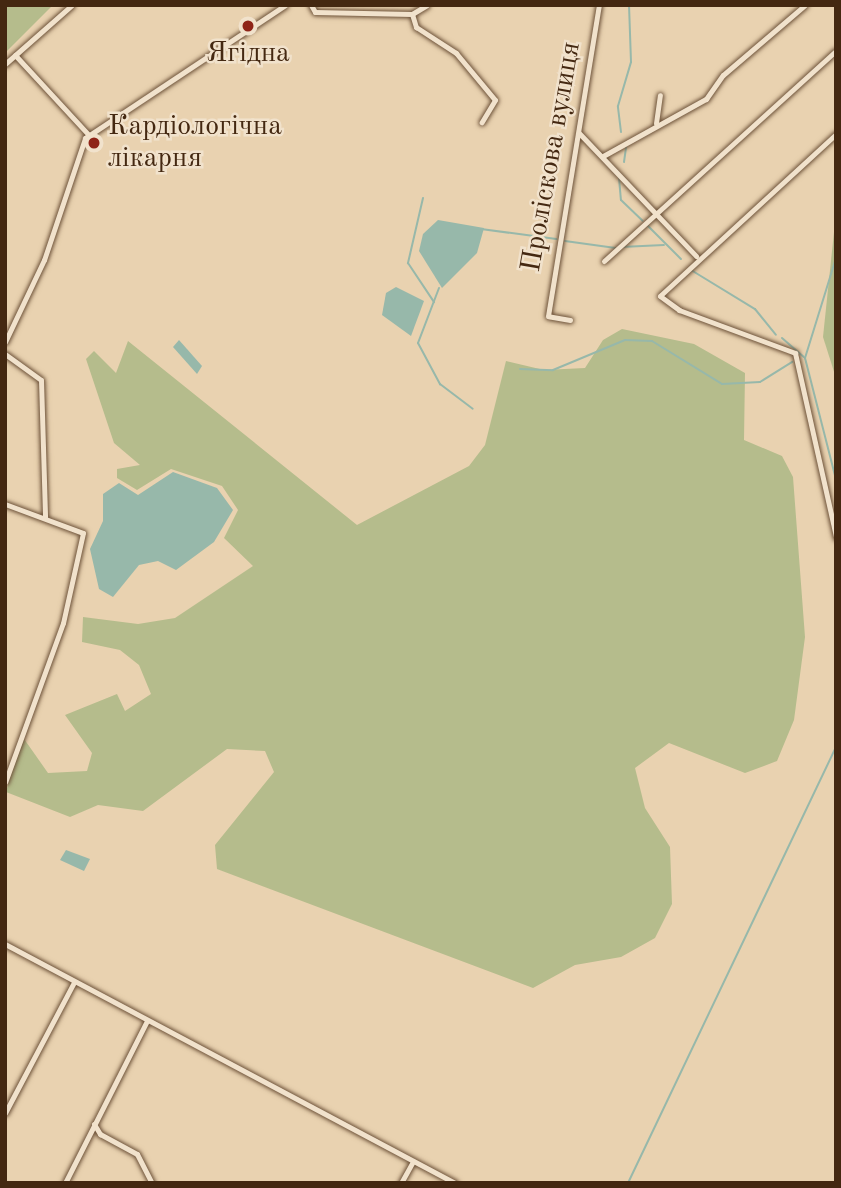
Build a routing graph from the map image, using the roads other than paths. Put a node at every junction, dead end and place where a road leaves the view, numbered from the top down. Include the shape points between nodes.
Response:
1 (72, 5) edge
2 (266, 5) edge
3 (285, 5) edge
4 (311, 5) edge
5 (428, 5) edge
6 (598, 5) edge
7 (805, 5) edge
8 (273, 14) junction
9 (412, 14) junction
10 (836, 51) edge
11 (15, 55) junction
12 (5, 64) edge
13 (660, 95) dead end
14 (482, 122) dead end
15 (656, 123) junction
16 (579, 133) junction
17 (88, 134) junction
18 (836, 134) edge
19 (603, 156) junction
20 (656, 210) junction
21 (696, 256) junction
22 (604, 261) dead end
23 (570, 320) dead end
24 (5, 342) edge
25 (5, 354) edge
26 (5, 504) edge
27 (45, 517) junction
28 (836, 537) edge
29 (5, 782) edge
30 (5, 944) edge
31 (74, 982) junction
32 (148, 1021) junction
33 (5, 1113) edge
34 (94, 1124) junction
35 (413, 1161) junction
36 (65, 1183) edge
37 (152, 1183) edge
38 (401, 1183) edge
39 (455, 1183) edge

1 - 11 street
2 - 8 street
3 - 8 street
4 - 9 street via 315,12
5 - 9 street
6 - 16 street, Проліскова вулиця
7 - 15 street via 723,75 706,99
8 - 17 street
9 - 14 street via 416,27 456,53 495,100
10 - 20 street
11 - 12 street
11 - 17 street
13 - 15 street
15 - 19 street
16 - 19 street
16 - 23 street, Проліскова вулиця via 548,316
17 - 24 street via 70,166 44,260
18 - 21 street
19 - 20 street
20 - 21 street
20 - 22 street
21 - 28 street via 662,288 664,303 795,353
25 - 27 street via 41,380
26 - 27 street
27 - 29 street via 79,527 83,542 64,623
30 - 31 street
31 - 32 street
31 - 33 street
32 - 34 street
32 - 35 street
34 - 36 street
34 - 37 street via 100,1134 137,1154
35 - 38 street
35 - 39 street

